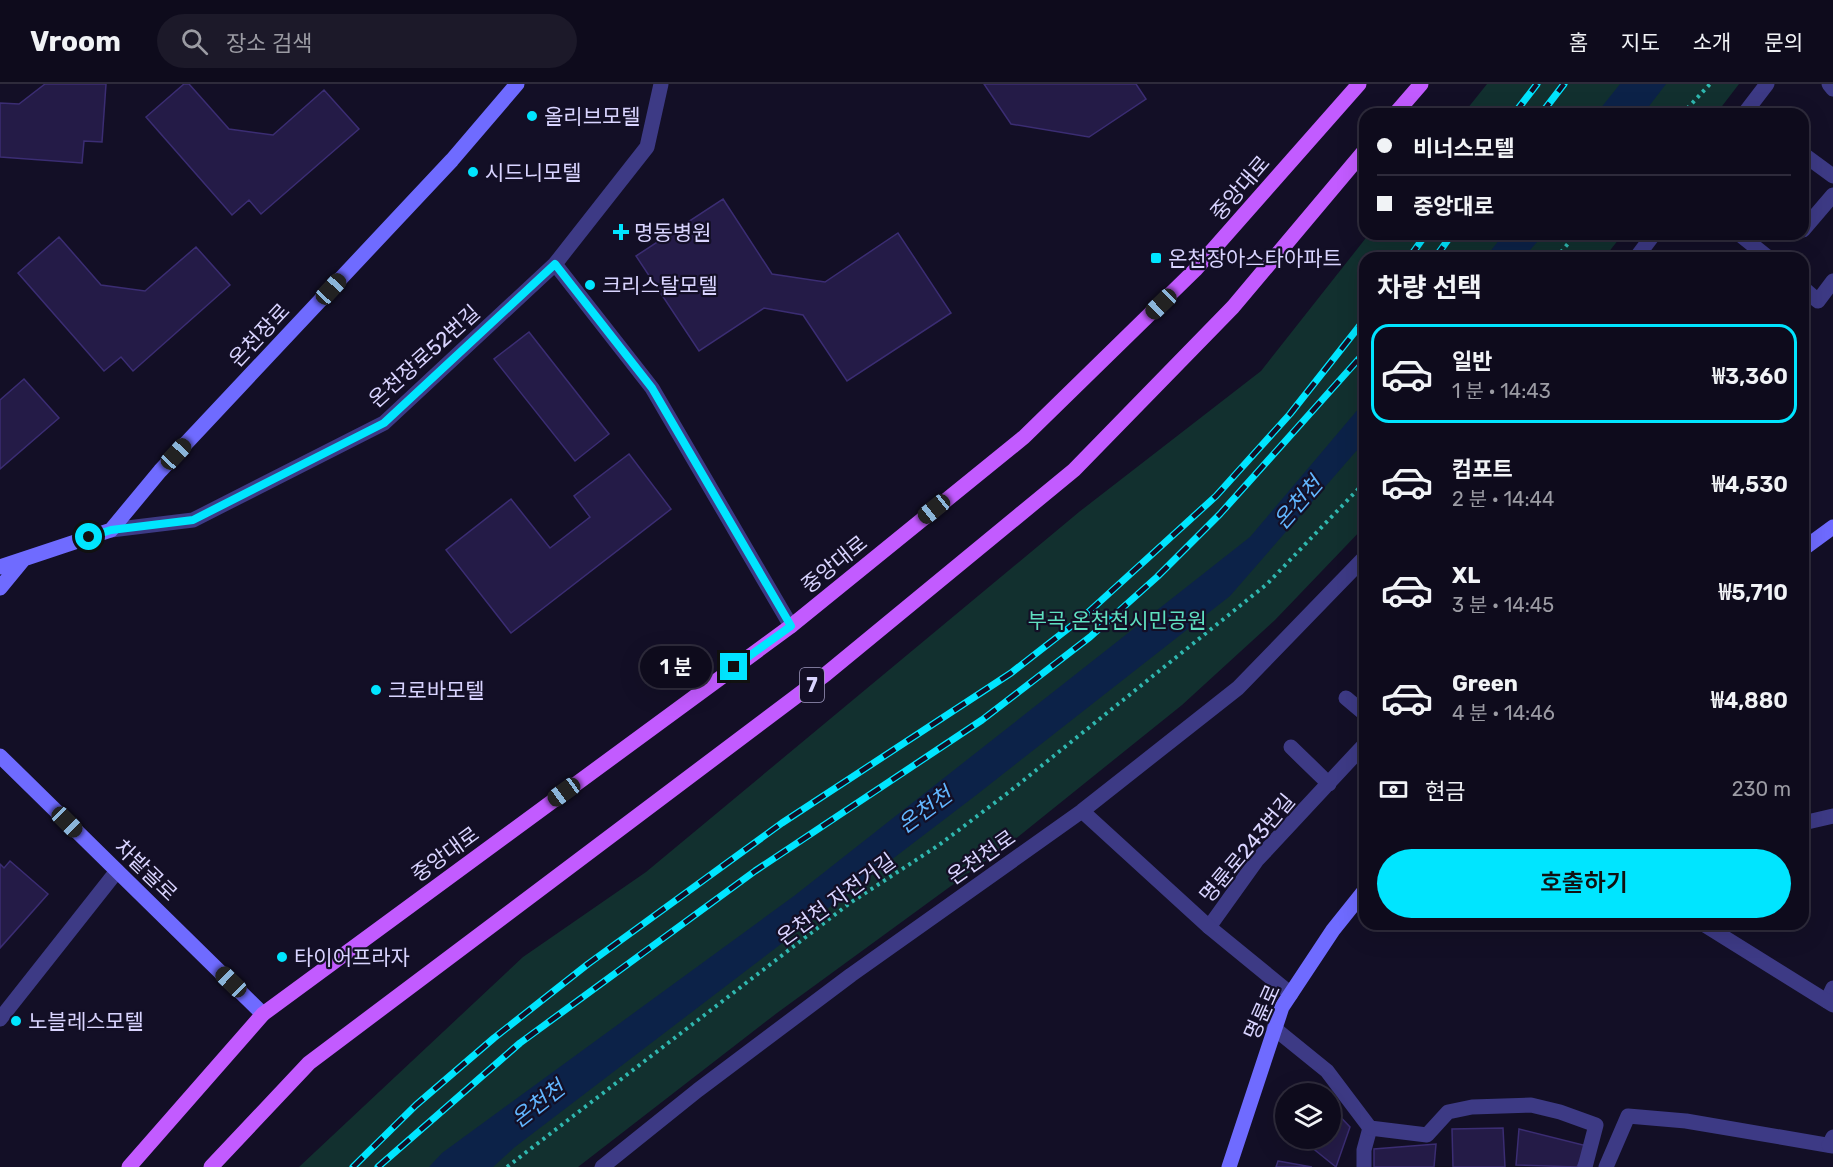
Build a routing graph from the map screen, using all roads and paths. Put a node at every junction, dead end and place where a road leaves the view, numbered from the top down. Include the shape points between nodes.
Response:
1 (517, 84) edge
2 (661, 84) edge
3 (1359, 84) edge
4 (1421, 84) edge
5 (1710, 84) edge
6 (1767, 84) edge
7 (1829, 84) edge
8 (1833, 89) edge
9 (1400, 108) edge
10 (1688, 108) edge
11 (1750, 108) edge
12 (1359, 157) edge
13 (1809, 158) edge
14 (1833, 176) edge
15 (1833, 195) edge
16 (1809, 223) edge
17 (1571, 240) edge
18 (1746, 240) edge
19 (1561, 252) edge
20 (1759, 252) edge
21 (555, 264) junction
22 (1833, 281) edge
23 (1809, 293) edge
24 (1359, 488) edge
25 (1833, 527) edge
26 (111, 530) junction
27 (1809, 545) edge
28 (25, 558) junction
29 (0, 561) edge
30 (1359, 563) edge
31 (0, 567) edge
32 (0, 588) edge
33 (791, 626) junction
34 (1346, 698) dead end
35 (1359, 709) edge
36 (1291, 747) dead end
37 (1359, 751) edge
38 (0, 756) edge
39 (1329, 784) junction
40 (1082, 811) junction
41 (1833, 816) edge
42 (1809, 822) edge
43 (117, 871) junction
44 (1359, 898) edge
45 (1209, 927) junction
46 (1713, 930) edge
47 (1291, 994) junction
48 (1831, 998) edge
49 (263, 1014) junction
50 (0, 1019) edge
51 (1274, 1028) junction
52 (1371, 1128) junction
53 (1832, 1143) edge
54 (129, 1167) edge
55 (211, 1167) edge
56 (507, 1167) edge
57 (602, 1167) edge
58 (1229, 1167) edge
59 (1364, 1167) edge
60 (1585, 1167) edge
61 (1606, 1167) edge

1 - 26 street, 온천장로 via 452,160 160,471
2 - 21 street, 온천장로52번길 via 647,147
3 - 33 main road, 중앙대로 via 1195,270 1024,437
4 - 9 main road
5 - 10 path
6 - 11 street
7 - 8 street
12 - 55 main road, 7 via 1233,307 1074,470 826,674 309,1064
13 - 14 street
15 - 16 street
17 - 19 path
18 - 20 street
21 - 26 street, 온천장로52번길 via 384,423 193,520
21 - 33 street via 652,388
22 - 23 street via 1818,301
24 - 56 path, 온천천 자전거길 via 1267,584 1009,792 939,845 850,903
25 - 27 street
26 - 28 street
28 - 29 street
28 - 31 street
28 - 32 street
30 - 40 street, 온천천로 via 1238,688
33 - 49 main road, 중앙대로
34 - 35 street
36 - 39 street
37 - 39 street, 명륜로243번길
38 - 43 street, 차밭골로
39 - 45 street, 명륜로243번길 via 1257,861
40 - 45 street
40 - 57 street, 온천천로 via 851,975
41 - 42 street
43 - 49 street, 차밭골로
43 - 50 street
44 - 47 street, 명륜로
45 - 47 street, 명륜로243번길
46 - 48 street
47 - 51 street, 명륜로
49 - 54 main road, 중앙대로
51 - 52 street via 1327,1071
51 - 58 street, 명륜로
52 - 59 street via 1364,1150
52 - 60 street via 1427,1135 1448,1112 1521,1104 1596,1125
53 - 61 street via 1628,1116

